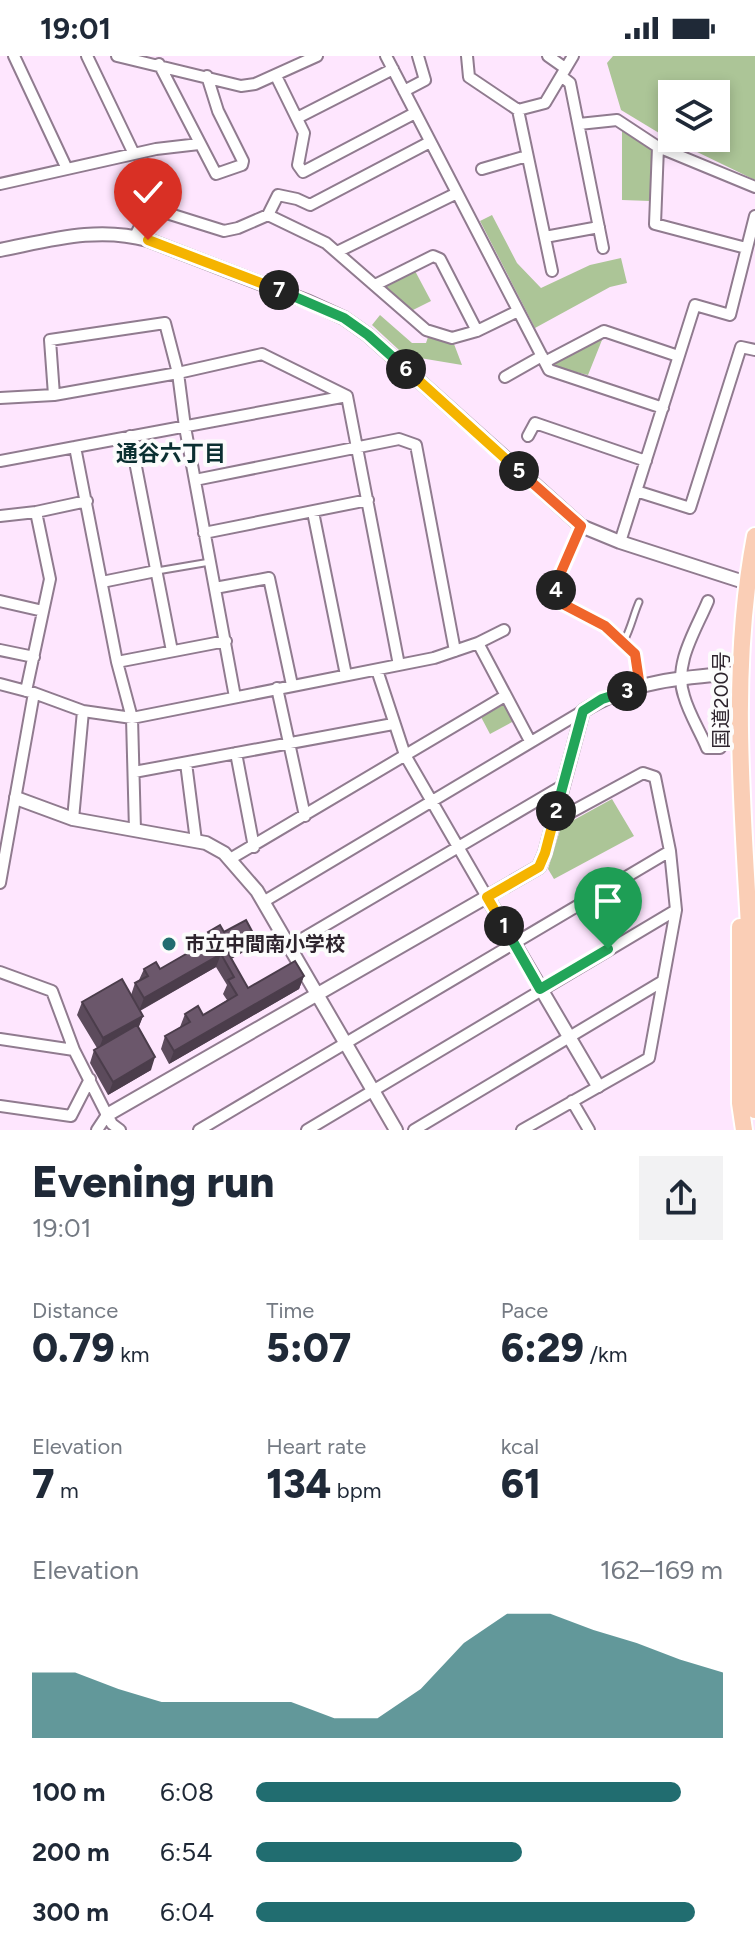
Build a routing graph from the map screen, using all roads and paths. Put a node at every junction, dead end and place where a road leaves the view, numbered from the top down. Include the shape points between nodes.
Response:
1 (14, 56) edge
2 (87, 56) edge
3 (117, 56) edge
4 (317, 56) edge
5 (386, 56) edge
6 (418, 56) edge
7 (467, 56) edge
8 (548, 56) edge
9 (573, 56) edge
10 (159, 64) junction
11 (393, 69) junction
12 (563, 72) junction
13 (207, 76) junction
14 (276, 76) junction
15 (404, 91) junction
16 (518, 110) junction
17 (415, 113) junction
18 (297, 118) junction
19 (579, 124) junction
20 (430, 142) junction
21 (199, 144) junction
22 (658, 147) joint
23 (670, 152) edge
24 (134, 154) junction
25 (527, 156) junction
26 (67, 169) junction
27 (482, 169) dead end
28 (0, 184) edge
29 (755, 187) edge
30 (457, 193) junction
31 (268, 215) junction
32 (755, 216) edge
33 (599, 227) junction
34 (135, 236) junction
35 (545, 237) junction
36 (603, 248) dead end
37 (746, 248) junction
38 (0, 250) edge
39 (337, 252) junction
40 (552, 271) dead end
41 (375, 285) junction
42 (518, 311) junction
43 (477, 331) junction
44 (755, 350) edge
45 (678, 356) junction
46 (543, 359) junction
47 (178, 373) junction
48 (505, 377) dead end
49 (54, 395) junction
50 (347, 396) junction
51 (0, 398) edge
52 (663, 408) junction
53 (185, 427) junction
54 (130, 436) junction
55 (528, 436) dead end
56 (75, 447) junction
57 (359, 448) junction
58 (0, 461) edge
59 (646, 461) junction
60 (195, 480) junction
61 (636, 491) junction
62 (368, 500) junction
63 (87, 501) junction
64 (36, 512) junction
65 (313, 512) junction
66 (0, 516) edge
67 (581, 526) junction
68 (204, 533) junction
69 (755, 536) edge
70 (620, 542) junction
71 (211, 561) junction
72 (156, 571) junction
73 (102, 582) junction
74 (747, 583) junction
75 (215, 588) junction
76 (0, 601) edge
77 (708, 601) dead end
78 (639, 602) dead end
79 (43, 611) junction
80 (504, 630) dead end
81 (226, 641) junction
82 (478, 643) junction
83 (623, 643) junction
84 (0, 650) edge
85 (172, 651) junction
86 (455, 651) junction
87 (34, 657) junction
88 (117, 662) junction
89 (399, 665) junction
90 (377, 670) junction
91 (739, 673) junction
92 (346, 675) junction
93 (680, 677) junction
94 (0, 684) edge
95 (292, 685) junction
96 (640, 687) junction
97 (277, 688) junction
98 (30, 692) junction
99 (505, 696) junction
100 (235, 697) junction
101 (83, 711) junction
102 (583, 711) junction
103 (132, 718) junction
104 (393, 724) junction
105 (530, 741) junction
106 (289, 744) junction
107 (720, 748) dead end
108 (236, 753) junction
109 (405, 755) junction
110 (186, 763) junction
111 (134, 772) junction
112 (562, 786) junction
113 (16, 798) junction
114 (432, 802) junction
115 (305, 816) junction
116 (73, 819) junction
117 (553, 822) junction
118 (135, 830) junction
119 (196, 841) junction
120 (3, 847) edge
121 (254, 847) junction
122 (457, 848) junction
123 (670, 851) junction
124 (230, 859) junction
125 (743, 866) junction
126 (0, 883) edge
127 (487, 897) junction
128 (263, 902) junction
129 (676, 910) junction
130 (514, 944) junction
131 (290, 946) junction
132 (0, 972) edge
133 (663, 981) junction
134 (540, 989) junction
135 (319, 995) junction
136 (569, 1036) junction
137 (0, 1039) edge
138 (345, 1042) junction
139 (74, 1050) junction
140 (90, 1079) junction
141 (598, 1086) junction
142 (374, 1090) junction
143 (572, 1101) junction
144 (0, 1106) edge
145 (755, 1110) edge
146 (107, 1115) junction
147 (97, 1130) edge
148 (120, 1130) edge
149 (199, 1130) edge
150 (307, 1130) edge
151 (396, 1130) edge
152 (414, 1130) edge
153 (522, 1130) edge
154 (589, 1130) edge
155 (744, 1130) edge

1 - 26 street
2 - 24 street
3 - 10 street
4 - 14 street
5 - 11 street
6 - 15 street via 425,80
7 - 16 street via 469,77
8 - 12 street
9 - 12 street
10 - 13 street
10 - 21 street
11 - 15 street
11 - 18 street
12 - 16 street via 545,103
12 - 19 street
13 - 14 street via 241,86
13 - 21 street via 242,165 216,174
14 - 18 street
15 - 17 street
16 - 25 street
17 - 18 street via 303,172 298,165 304,133
17 - 20 street
19 - 22 street via 617,120
19 - 33 street
20 - 30 street
20 - 31 street via 310,205 278,195
21 - 24 street
22 - 37 street via 655,224
23 - 29 street
24 - 26 street
25 - 27 street
25 - 35 street
26 - 28 street
30 - 39 street
30 - 42 street
31 - 34 street via 224,231 157,210 146,215
31 - 39 street
32 - 37 street
33 - 35 street
33 - 36 street
34 - 38 street via 99,232
34 - 67 street via 344,318
35 - 40 street
37 - 45 street via 730,315 695,305
39 - 41 street
41 - 43 street via 426,330 452,338
41 - 43 street via 433,256 440,259
42 - 43 street
42 - 46 street
44 - 61 street via 741,347 690,508
45 - 46 street via 604,331
45 - 52 street
46 - 48 street
46 - 52 street via 549,370
47 - 49 street
47 - 49 street via 165,323 50,340
47 - 50 street via 262,354
47 - 53 street
49 - 51 street
50 - 53 street
50 - 57 street
52 - 59 street
53 - 54 street
53 - 60 street
54 - 56 street
54 - 72 street
55 - 59 street via 535,423
56 - 58 street
56 - 63 street
57 - 60 street
57 - 62 street
57 - 86 street via 399,439 416,445
59 - 61 street
60 - 68 street
61 - 70 street
62 - 65 street
62 - 89 street
63 - 64 street
63 - 73 street
64 - 66 street
64 - 79 street via 50,579
65 - 68 street
65 - 92 street
67 - 70 street
67 - 83 street via 555,586 558,595 561,603 605,626
68 - 71 street
69 - 74 highway, 国道200号
70 - 74 street
71 - 72 lane
71 - 75 street
72 - 73 street
72 - 85 street
73 - 88 street
74 - 91 highway, 国道200号
75 - 81 street
75 - 95 street via 269,578
76 - 79 street
77 - 93 street
78 - 83 lane
79 - 87 street
80 - 82 street
81 - 85 street
81 - 100 street
82 - 86 street
82 - 99 street
83 - 96 street via 635,654
84 - 87 street
85 - 88 street
86 - 89 street
87 - 98 street
88 - 103 street
89 - 90 street
90 - 92 street
90 - 104 street
91 - 93 street
91 - 125 highway, 国道200号
92 - 95 street
93 - 96 street
93 - 107 street via 707,748
94 - 98 street
95 - 97 street
96 - 102 street
97 - 100 street
97 - 106 street
98 - 101 street
98 - 113 street
99 - 105 street
99 - 109 street
100 - 103 street
101 - 103 street
101 - 116 street
102 - 105 street
102 - 112 street
103 - 111 street
104 - 106 street
104 - 109 street
105 - 114 street
106 - 108 street
106 - 115 street
108 - 110 street
108 - 121 street
109 - 114 street
109 - 115 street
110 - 111 street
110 - 119 street
111 - 118 street
112 - 117 street
112 - 122 street
113 - 116 street
113 - 120 street
114 - 122 street
114 - 128 street
115 - 121 street
116 - 118 street
117 - 123 street via 643,773 655,777
117 - 127 street via 539,867
118 - 119 street
119 - 124 street
120 - 126 street
121 - 124 street
122 - 127 street
122 - 131 street
123 - 129 street
123 - 130 street
124 - 128 street
125 - 145 highway, 国道200号
125 - 155 highway, 国道200号 via 738,968
127 - 130 street
127 - 135 street
128 - 131 street
129 - 133 street
129 - 134 street
130 - 134 street
130 - 138 street
131 - 135 street
132 - 139 street via 52,991
133 - 136 street
133 - 141 street via 649,1058
134 - 136 street
134 - 142 street
135 - 138 street
135 - 146 street
136 - 141 street
136 - 152 street
137 - 139 street
138 - 142 street
138 - 149 street
139 - 140 street
140 - 144 street via 71,1116
140 - 146 street
141 - 143 street
142 - 150 street
142 - 151 street
143 - 153 street
143 - 154 street
146 - 147 street
146 - 148 street

